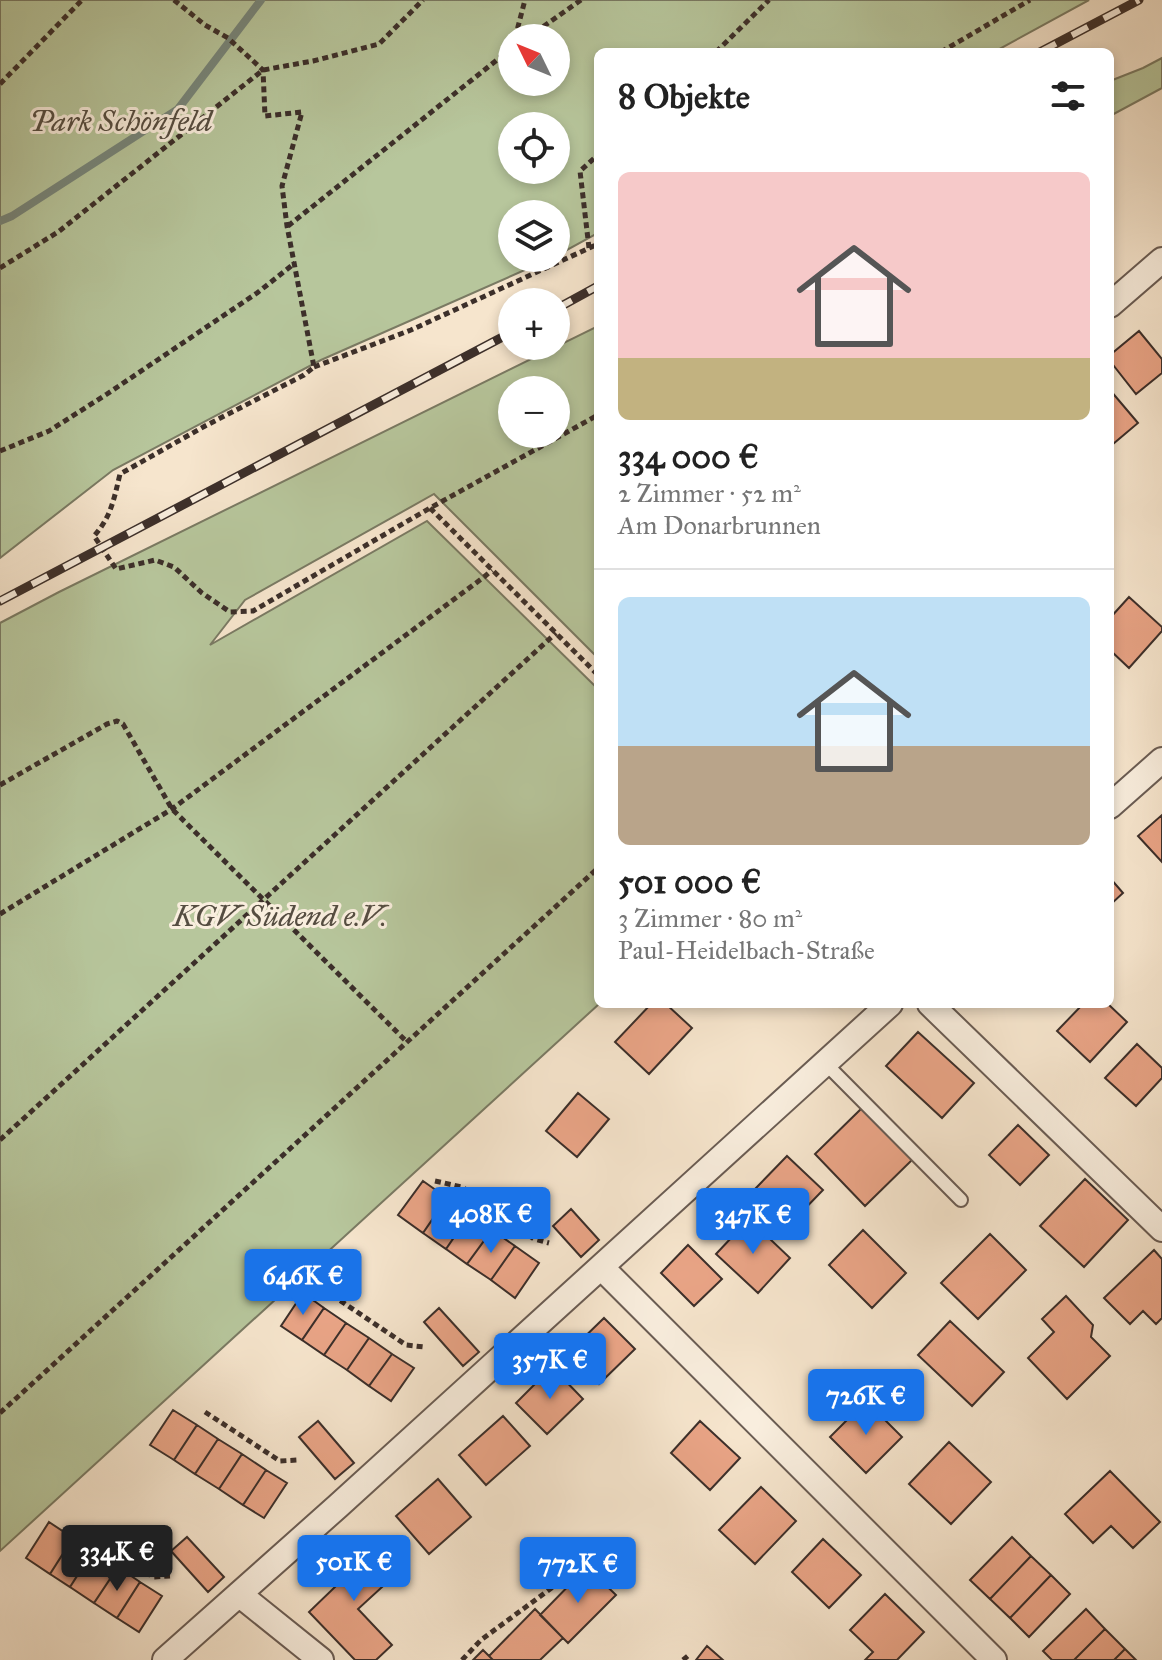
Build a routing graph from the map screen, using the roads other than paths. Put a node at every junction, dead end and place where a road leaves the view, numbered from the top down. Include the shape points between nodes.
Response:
1 (1162, 260) edge
2 (1114, 302) edge
3 (1162, 760) edge
4 (1114, 802) edge
5 (886, 1008) edge
6 (934, 1008) edge
7 (825, 1063) junction
8 (961, 1200) dead end
9 (1162, 1229) edge
10 (601, 1267) junction
11 (240, 1595) junction
12 (165, 1660) edge
13 (321, 1660) edge
14 (994, 1660) edge

1 - 2 street
3 - 4 street
5 - 7 street
6 - 9 street
7 - 8 lane
7 - 10 street
10 - 11 street
10 - 14 street
11 - 12 street
11 - 13 street

